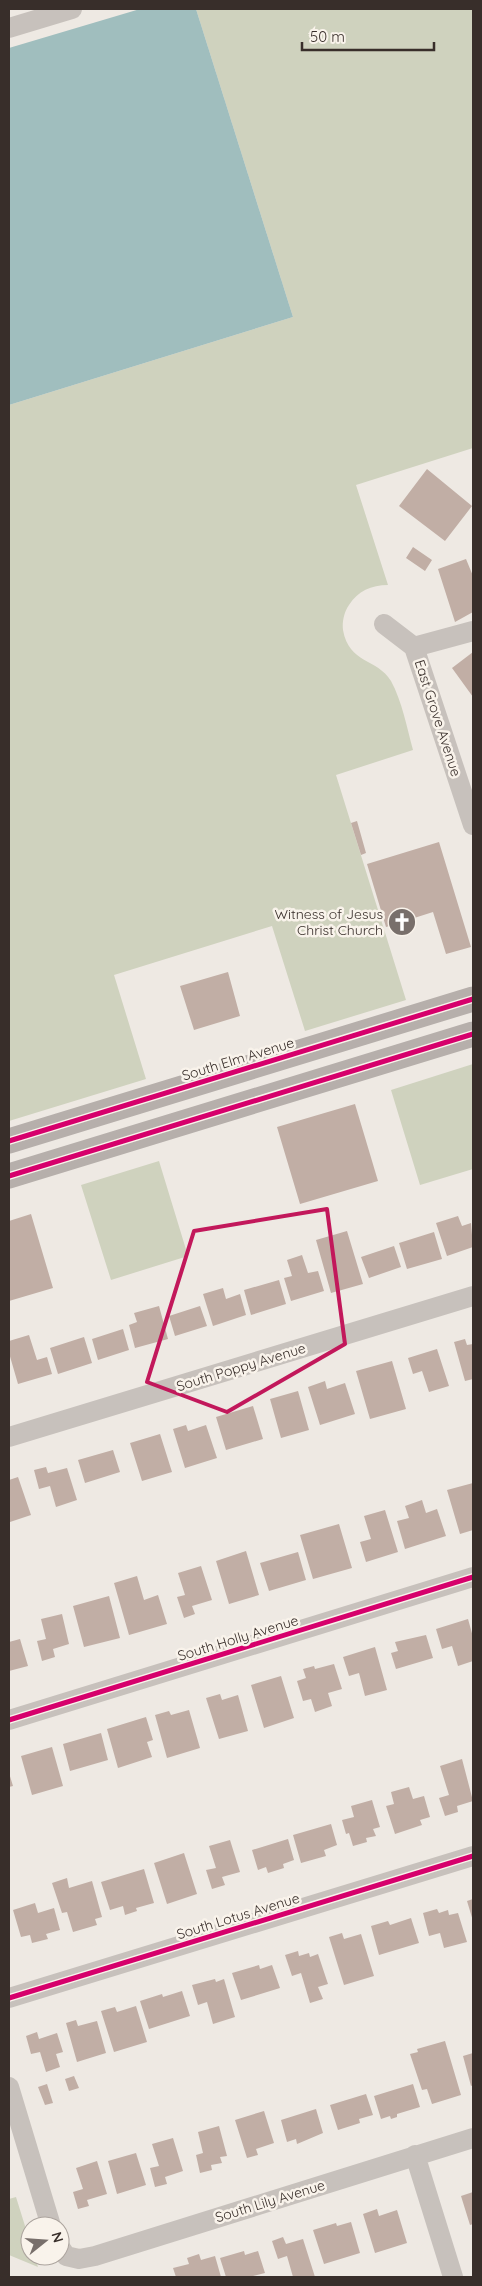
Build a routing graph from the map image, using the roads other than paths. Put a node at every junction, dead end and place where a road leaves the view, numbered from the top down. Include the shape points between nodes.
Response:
1 (72, 9) edge
2 (9, 28) edge
3 (384, 624) dead end
4 (473, 631) edge
5 (414, 646) junction
6 (473, 826) edge
7 (473, 999) edge
8 (473, 1034) edge
9 (9, 1141) edge
10 (9, 1176) edge
11 (473, 1296) edge
12 (9, 1438) edge
13 (473, 1577) edge
14 (9, 1720) edge
15 (473, 1856) edge
16 (9, 1998) edge
17 (9, 2087) edge
18 (473, 2138) edge
19 (415, 2155) junction
20 (48, 2216) edge
21 (70, 2254) edge
22 (453, 2277) edge

1 - 2 street
3 - 5 street, East Grove Avenue
4 - 5 street
5 - 6 street, East Grove Avenue
7 - 9 main road, South Elm Avenue
8 - 10 main road
11 - 12 street, South Poppy Avenue
13 - 14 street, South Holly Avenue
15 - 16 street, South Lotus Avenue
17 - 20 street
18 - 19 street, South Lily Avenue
19 - 21 street, South Lily Avenue via 95,2256 79,2259
19 - 22 street

